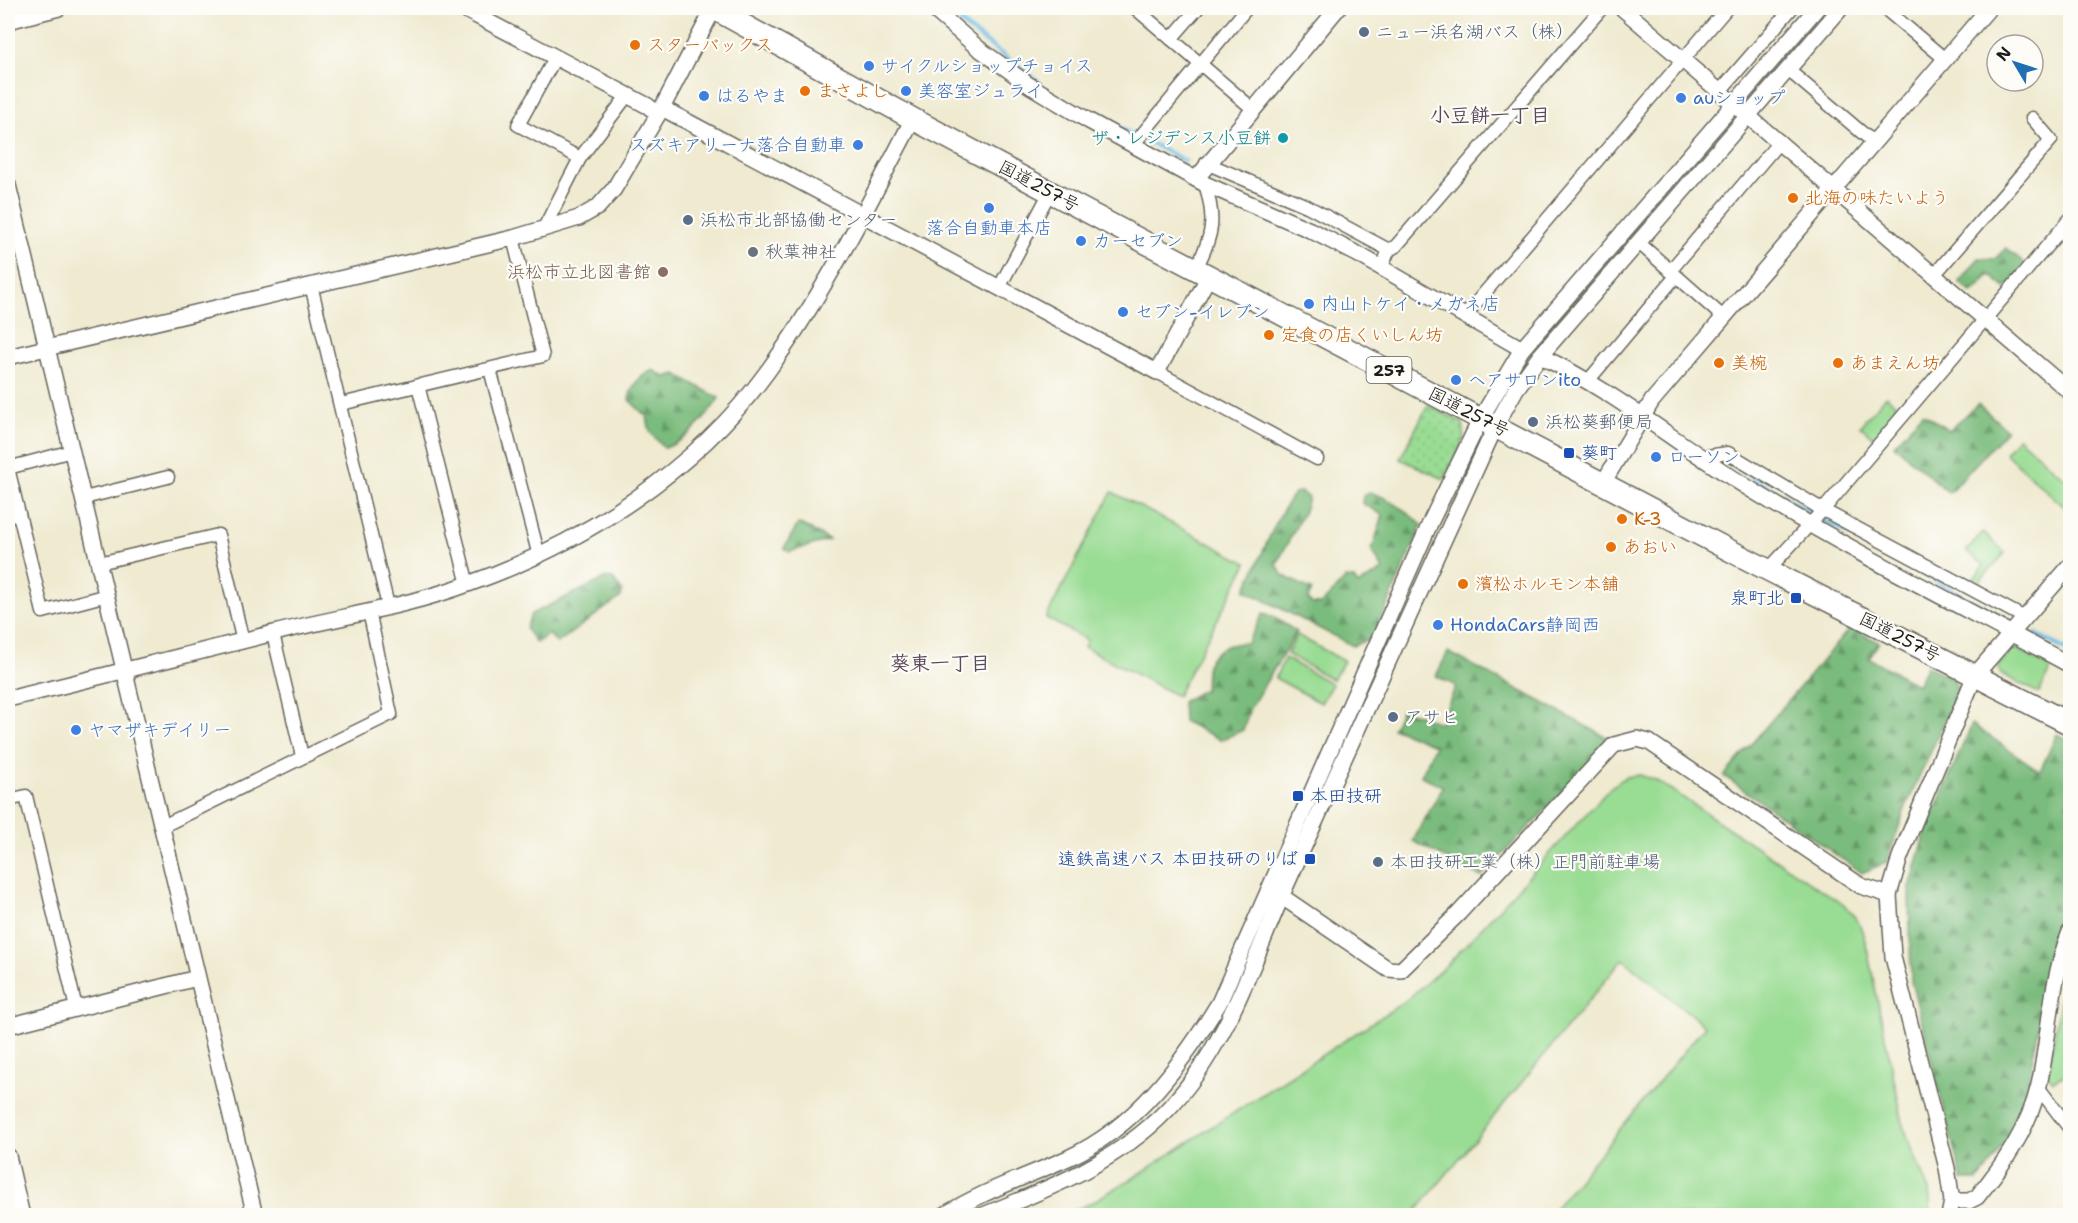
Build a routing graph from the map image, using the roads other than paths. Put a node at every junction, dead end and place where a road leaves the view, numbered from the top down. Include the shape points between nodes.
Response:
1 (57, 8) edge
2 (462, 8) edge
3 (713, 8) edge
4 (932, 8) edge
5 (1136, 8) edge
6 (1198, 8) edge
7 (1247, 8) edge
8 (1338, 8) edge
9 (1602, 8) edge
10 (1622, 8) edge
11 (1727, 8) edge
12 (1792, 8) edge
13 (1817, 8) edge
14 (1841, 8) edge
15 (1884, 8) edge
16 (1989, 8) edge
17 (8, 21) edge
18 (1172, 39) junction
19 (555, 58) junction
20 (1945, 59) junction
21 (1683, 60) junction
22 (1202, 64) junction
23 (1787, 69) junction
24 (1720, 91) junction
25 (627, 96) junction
26 (1736, 103) junction
27 (1253, 109) junction
28 (660, 111) junction
29 (1749, 114) junction
30 (2032, 118) dead end
31 (913, 119) junction
32 (1137, 140) junction
33 (1780, 141) junction
34 (1873, 142) junction
35 (580, 158) junction
36 (1206, 163) junction
37 (1200, 181) junction
38 (8, 185) edge
39 (1834, 189) junction
40 (1050, 192) junction
41 (862, 215) junction
42 (2070, 219) edge
43 (545, 226) junction
44 (513, 238) junction
45 (1639, 243) junction
46 (1389, 250) junction
47 (1381, 269) junction
48 (1202, 272) junction
49 (1673, 273) junction
50 (1934, 275) junction
51 (311, 285) junction
52 (999, 288) junction
53 (1464, 317) junction
54 (1723, 317) junction
55 (1985, 318) junction
56 (48, 348) junction
57 (1522, 349) junction
58 (1540, 356) junction
59 (8, 357) edge
60 (490, 369) junction
61 (1158, 372) junction
62 (1588, 381) junction
63 (418, 385) junction
64 (2070, 392) edge
65 (341, 404) junction
66 (1643, 416) junction
67 (1489, 422) junction
68 (72, 452) junction
69 (1701, 458) junction
70 (1317, 459) dead end
71 (168, 477) dead end
72 (1603, 483) junction
73 (84, 498) junction
74 (1823, 510) junction
75 (13, 515) edge
76 (1809, 524) junction
77 (539, 556) junction
78 (99, 563) junction
79 (2070, 566) edge
80 (1768, 570) junction
81 (468, 585) junction
82 (107, 596) junction
83 (388, 606) junction
84 (369, 611) junction
85 (2025, 618) junction
86 (2011, 633) junction
87 (273, 634) junction
88 (243, 642) junction
89 (2070, 664) edge
90 (125, 671) junction
91 (1975, 675) junction
92 (8, 699) edge
93 (2070, 723) edge
94 (302, 756) junction
95 (8, 800) edge
96 (161, 827) junction
97 (1266, 893) junction
98 (1889, 895) junction
99 (1281, 896) junction
100 (2070, 932) edge
101 (196, 978) junction
102 (76, 1008) junction
103 (8, 1026) edge
104 (2038, 1088) junction
105 (2070, 1129) edge
106 (8, 1156) edge
107 (1950, 1208) edge
108 (22, 1215) edge
109 (255, 1215) edge
110 (943, 1215) edge
111 (981, 1215) edge

1 - 17 street
2 - 19 street
3 - 28 street
3 - 31 highway, 国道257号 / 257
4 - 32 street via 1029,85
5 - 18 street
6 - 18 street
7 - 22 street
8 - 27 street
9 - 46 street
10 - 21 street
11 - 21 street
12 - 24 street
13 - 26 street
14 - 23 street
15 - 20 street
16 - 20 street
18 - 22 street
19 - 25 street
19 - 35 street via 518,125
20 - 34 street
21 - 24 street
21 - 53 street
22 - 27 street
22 - 32 street
23 - 29 street
23 - 34 street
24 - 26 street
25 - 28 street
25 - 35 street
26 - 29 street
26 - 57 street
27 - 36 street
28 - 41 street via 732,142
28 - 43 street via 614,189 598,207 579,218
29 - 33 street
29 - 45 street
30 - 50 street via 2051,141
31 - 40 highway, 国道257号 / 257
31 - 41 street
32 - 37 street
33 - 39 street
33 - 49 street
34 - 39 street
35 - 43 street
36 - 37 street
36 - 46 street via 1307,206
37 - 47 street via 1310,230
37 - 48 street via 1211,204 1212,228
38 - 56 street
39 - 50 street
39 - 54 street
40 - 48 highway, 国道257号 / 257
40 - 52 street
41 - 52 street
41 - 77 street via 766,374 723,423 652,487
42 - 55 street
43 - 44 street
44 - 51 street
44 - 60 street via 543,356
45 - 49 street
45 - 58 street
46 - 47 street
47 - 53 street
48 - 61 street
48 - 67 highway, 国道257号 / 257
49 - 54 street
49 - 62 street
50 - 55 street
51 - 56 street
51 - 65 street
52 - 61 street
53 - 57 street
54 - 66 street
55 - 64 street
55 - 74 street
56 - 59 street
56 - 68 street
57 - 67 street
58 - 62 street
58 - 67 street
60 - 63 street
60 - 77 street
61 - 70 street
62 - 66 street
63 - 65 street
63 - 81 street
65 - 83 street
66 - 69 street
66 - 72 street
67 - 72 highway, 国道257号 / 257
67 - 97 street via 1431,521
67 - 99 street
68 - 73 street
68 - 75 street via 8,468
69 - 74 street via 1728,453
69 - 76 street
71 - 73 street
72 - 80 highway, 国道257号 / 257
73 - 78 street
74 - 76 street
74 - 85 street
75 - 82 street via 43,612
76 - 80 street
76 - 86 street
77 - 81 street
78 - 82 street
78 - 88 street via 218,535
79 - 85 street
80 - 91 highway, 国道257号 / 257
81 - 83 street
82 - 90 street
83 - 84 street
84 - 87 street
84 - 94 street via 391,714
85 - 86 street
86 - 89 street
86 - 91 street
87 - 88 street
87 - 94 street
88 - 90 street
90 - 92 street
90 - 96 street
91 - 93 highway, 国道257号 / 257
91 - 98 street via 1899,857
94 - 96 street
95 - 102 street via 26,796
96 - 101 street
97 - 99 street
97 - 110 street via 1219,1003 1191,1049 1150,1099 1106,1137
98 - 99 street via 1862,886 1649,742 1636,739 1614,745 1401,970 1388,969
98 - 107 street via 1893,957 1947,1168
99 - 111 street via 1237,1003 1209,1054 1168,1109 1120,1150 1081,1174
100 - 104 street via 2056,978
101 - 102 street
101 - 109 street
102 - 103 street
104 - 105 street
104 - 107 street via 2019,1139 1990,1181 1977,1197
106 - 108 street

